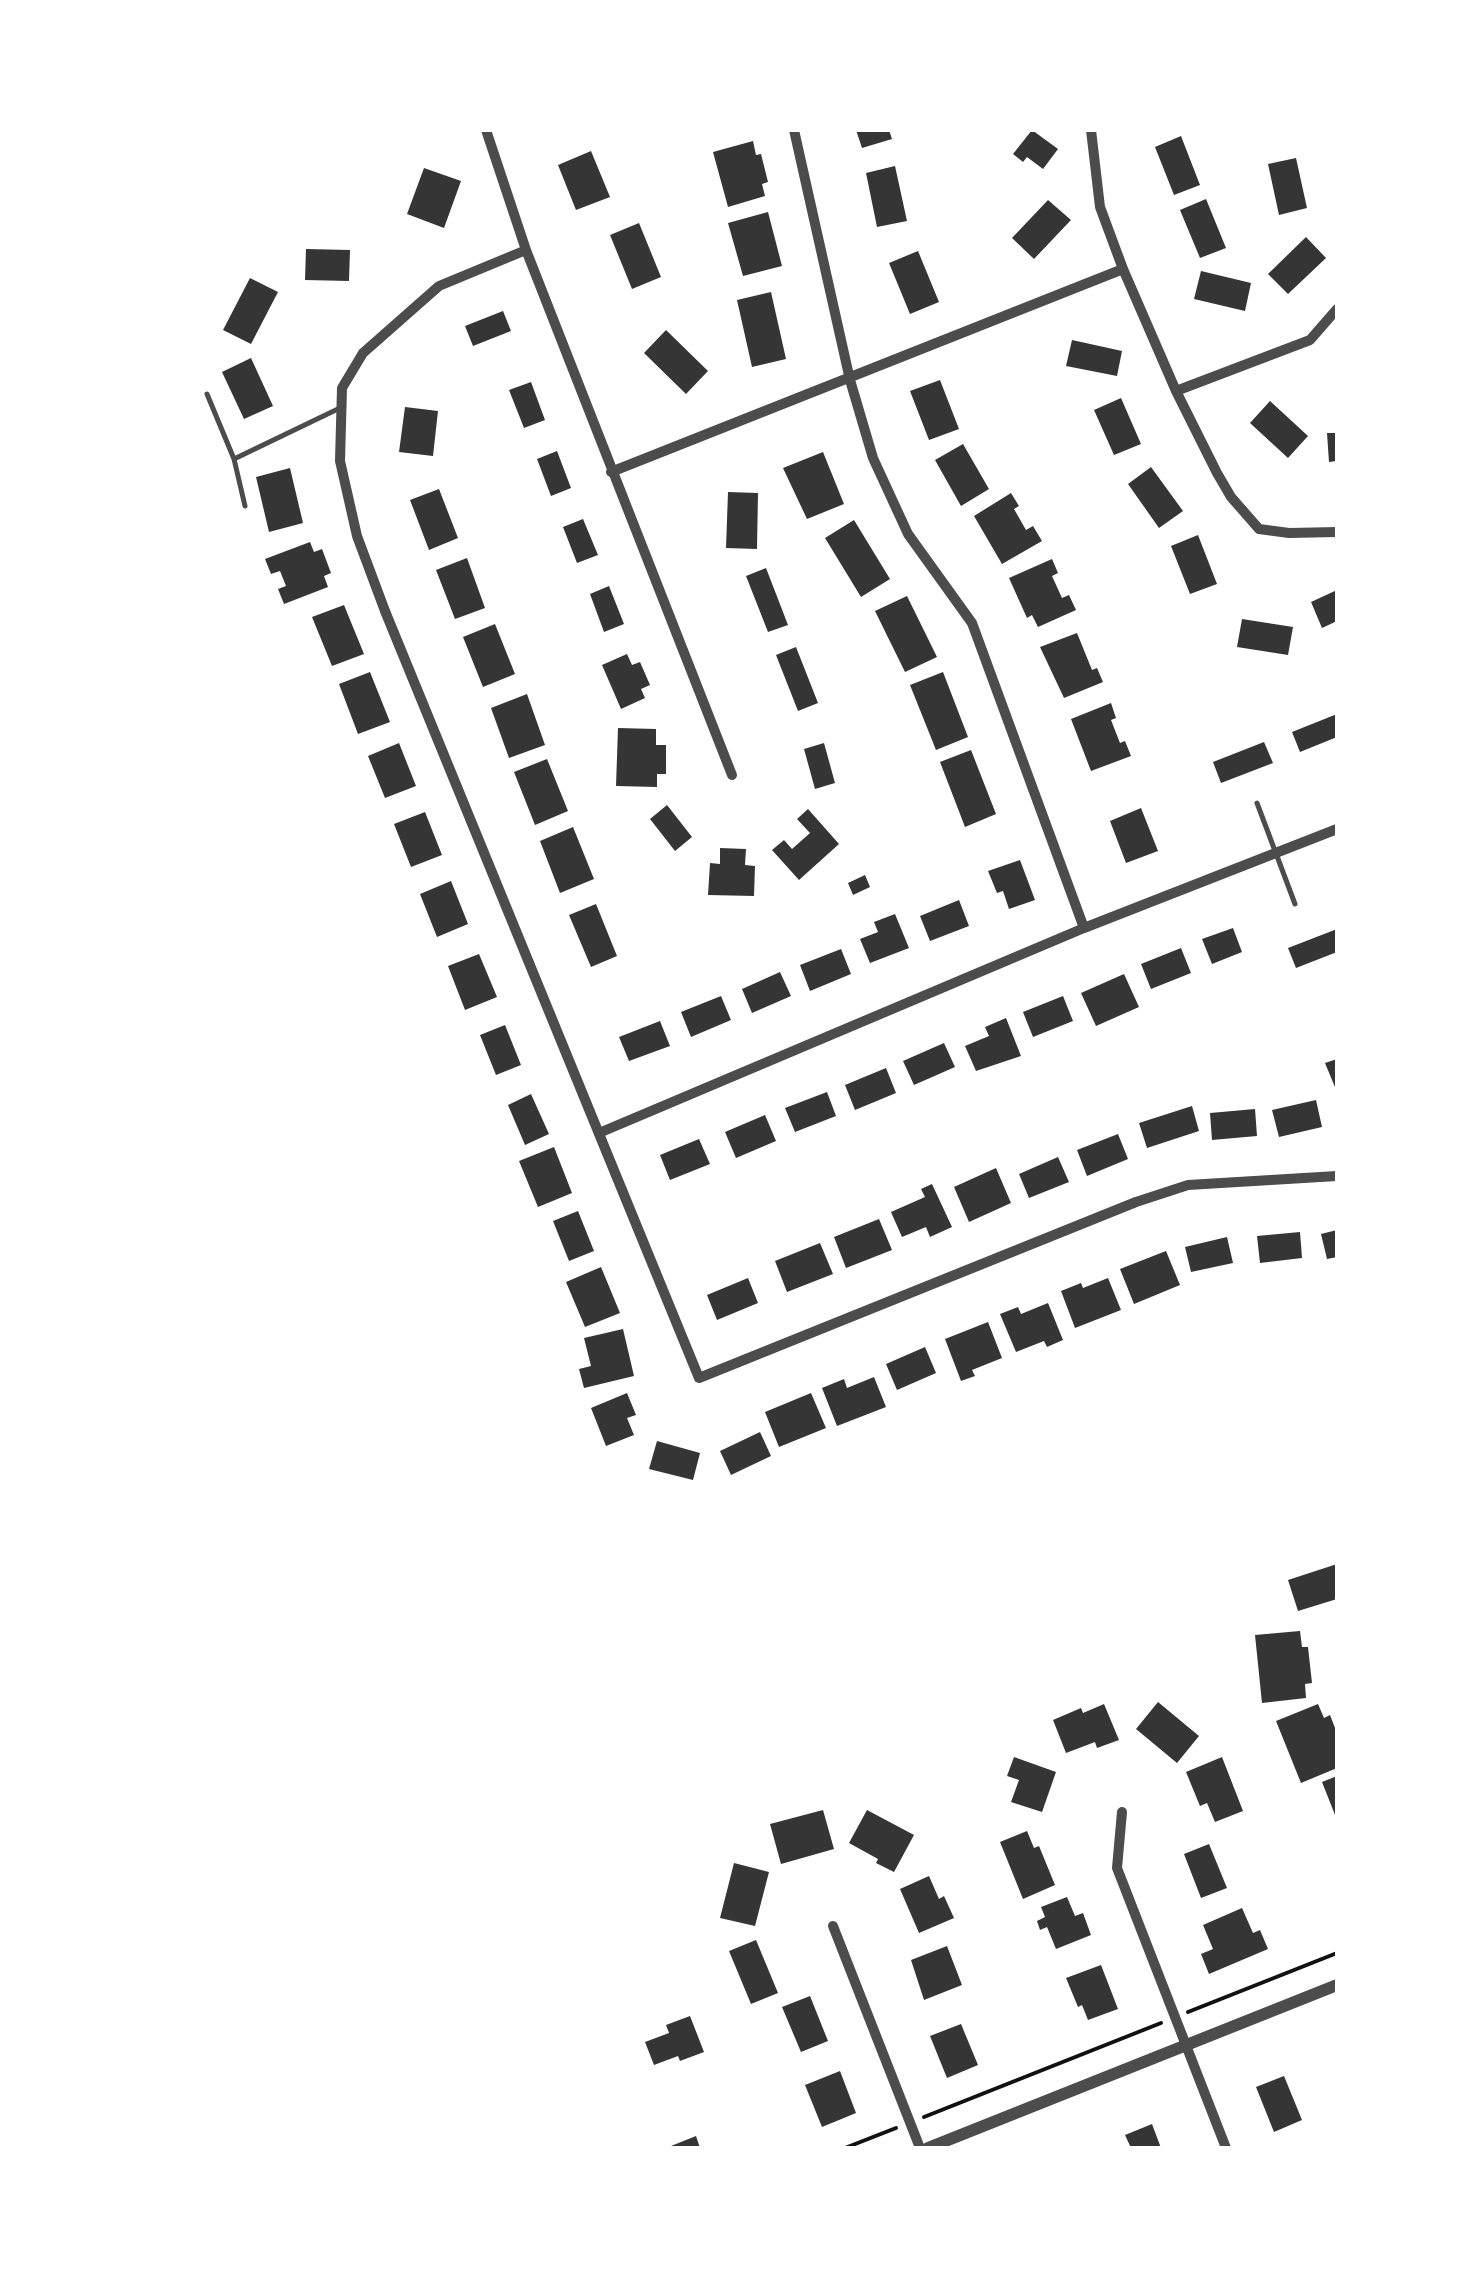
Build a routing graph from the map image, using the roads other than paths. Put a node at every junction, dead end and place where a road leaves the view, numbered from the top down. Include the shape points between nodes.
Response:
1 (486, 130) edge
2 (794, 130) edge
3 (1092, 130) edge
4 (526, 250) junction
5 (1123, 269) junction
6 (1337, 309) edge
7 (850, 380) junction
8 (1176, 390) junction
9 (206, 394) dead end
10 (340, 408) junction
11 (234, 460) junction
12 (611, 472) junction
13 (245, 506) dead end
14 (1337, 532) edge
15 (732, 775) dead end
16 (1257, 803) dead end
17 (1337, 829) edge
18 (1276, 853) junction
19 (1295, 904) dead end
20 (1084, 928) junction
21 (599, 1134) junction
22 (1337, 1176) edge
23 (1122, 1812) dead end
24 (833, 1926) dead end
25 (1337, 1984) edge
26 (1185, 2044) junction
27 (920, 2148) edge
28 (928, 2148) edge
29 (1226, 2148) edge

1 - 4 street
2 - 7 street
3 - 5 street via 1100,207
4 - 10 street via 439,286 408,310 357,360
4 - 12 street
5 - 7 street
5 - 8 street
6 - 8 street via 1310,340
7 - 12 street
7 - 20 street via 873,458 908,534 972,623
8 - 14 street via 1231,498 1259,529
9 - 11 lane
10 - 11 lane
10 - 21 street via 340,461 358,536
11 - 13 lane
12 - 15 street
16 - 18 lane
17 - 18 street
18 - 19 lane
18 - 20 street
20 - 21 street
21 - 22 street via 699,1378 1171,1190
23 - 26 street via 1117,1868
24 - 27 street
25 - 26 street
26 - 28 street
26 - 29 street

